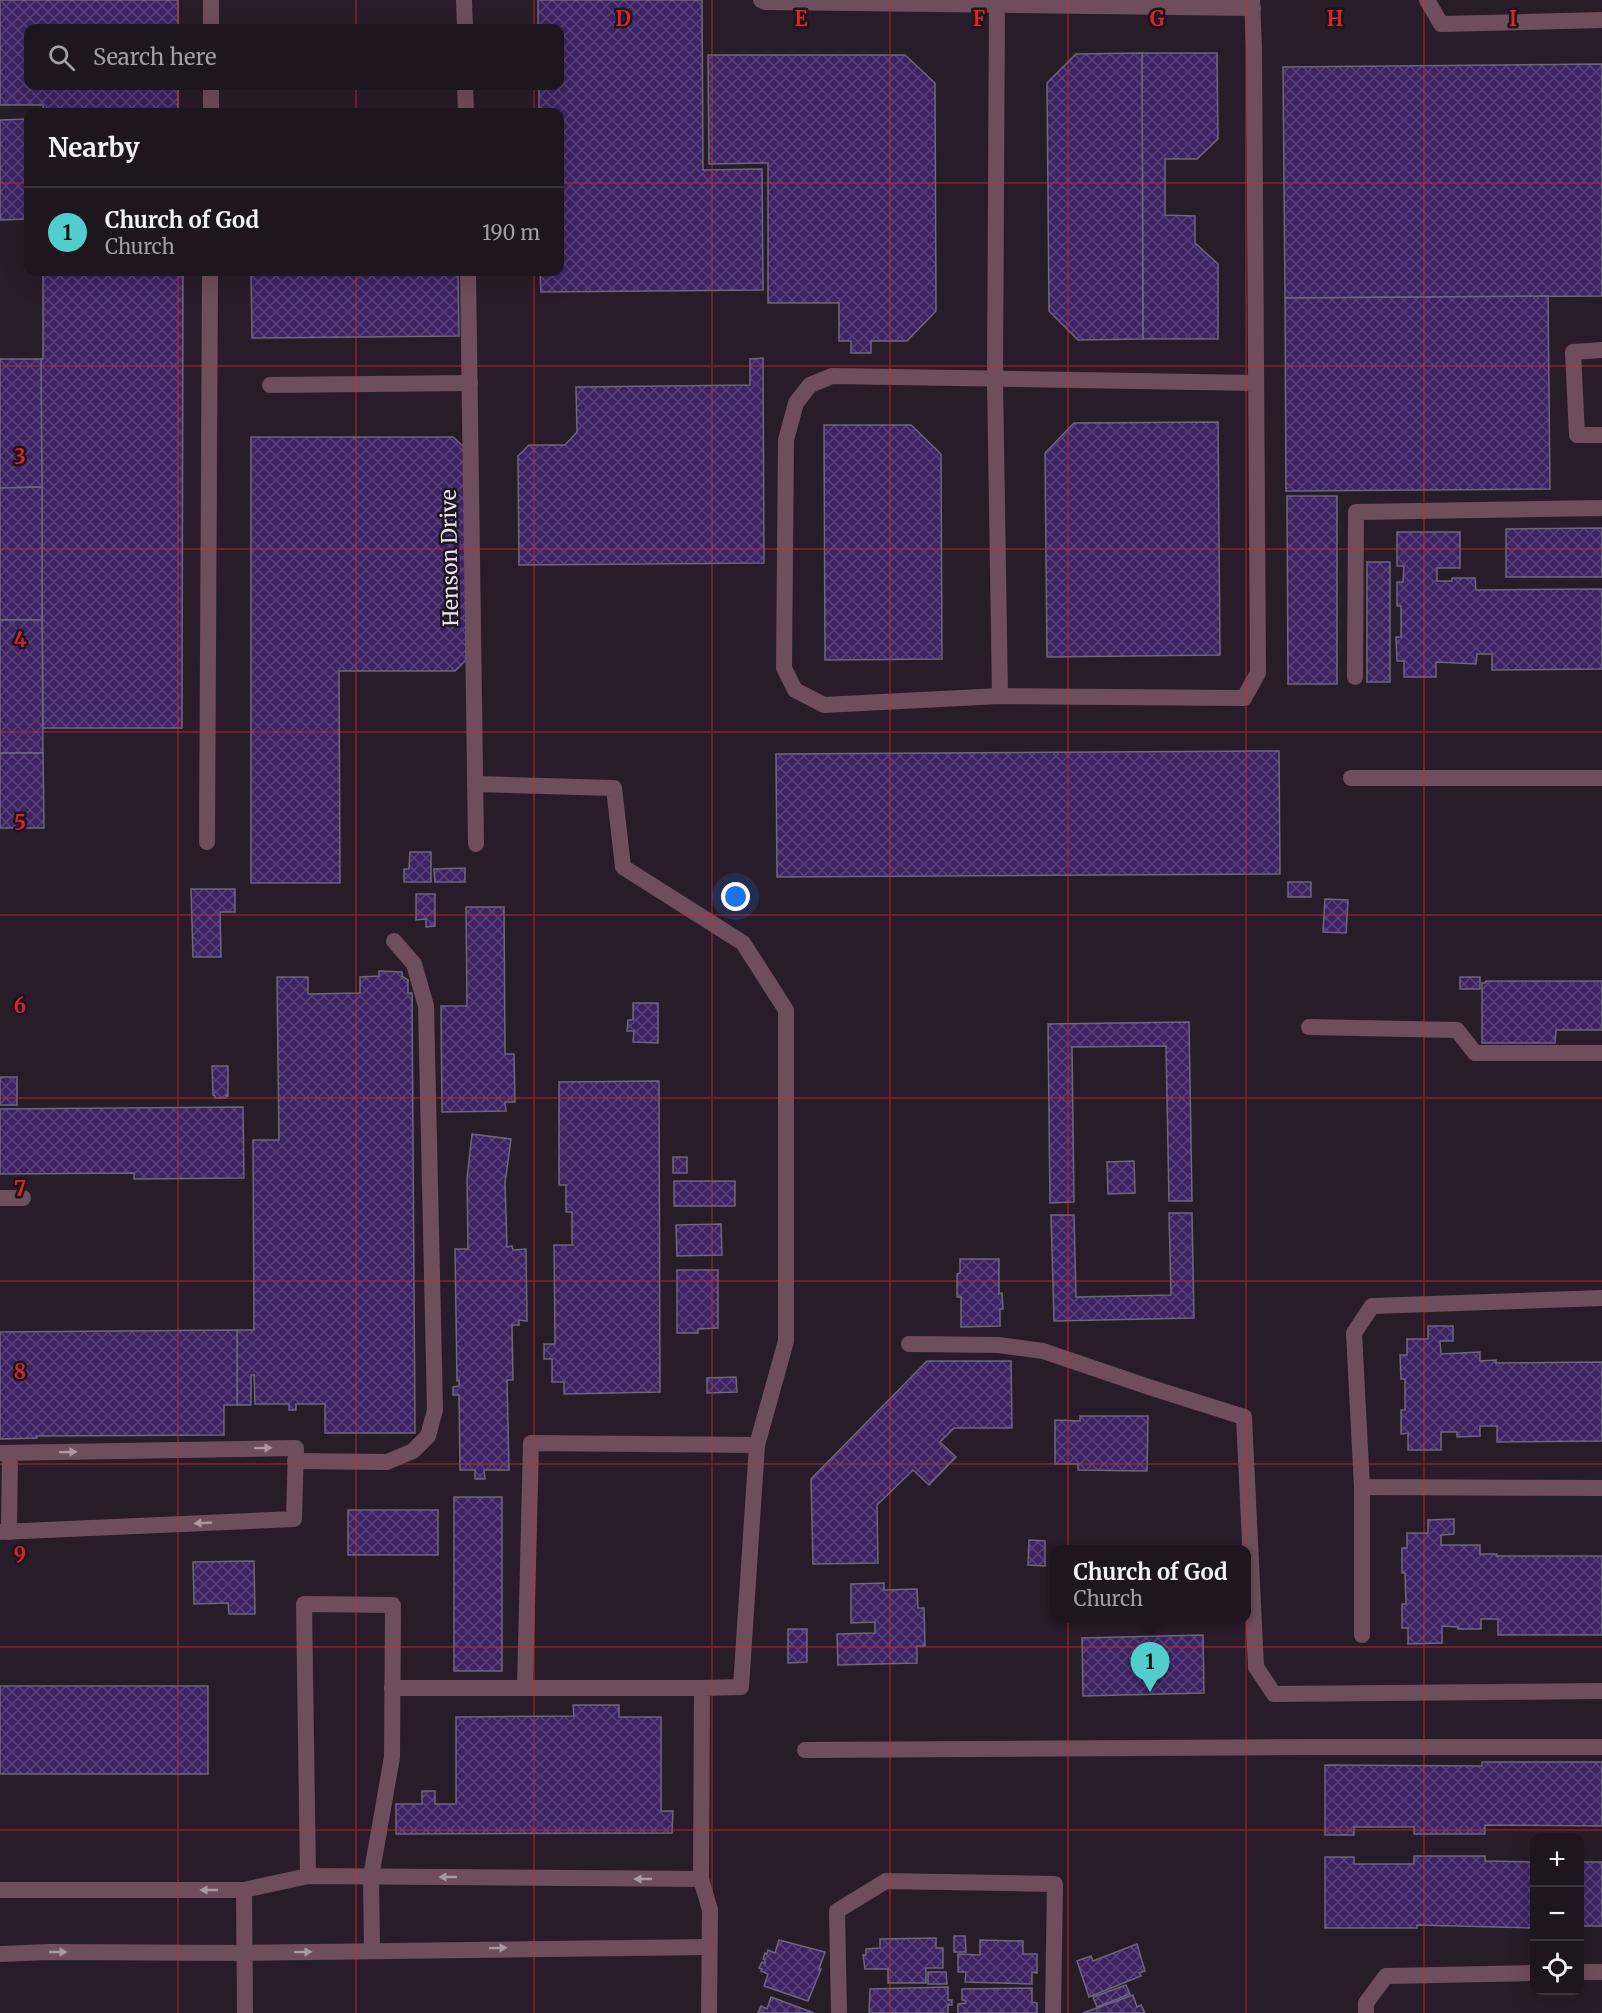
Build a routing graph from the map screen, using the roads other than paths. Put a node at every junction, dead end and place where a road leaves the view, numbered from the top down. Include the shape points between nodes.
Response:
1 (211, 0) edge
2 (464, 0) edge
3 (761, 0) edge
4 (1426, 0) edge
5 (997, 2) edge
6 (1252, 4) edge
7 (1602, 20) edge
8 (211, 24) edge
9 (465, 24) edge
10 (211, 90) edge
11 (465, 90) edge
12 (211, 108) edge
13 (466, 108) edge
14 (210, 276) edge
15 (468, 276) edge
16 (1602, 350) edge
17 (995, 380) junction
18 (470, 383) junction
19 (1256, 383) junction
20 (270, 385) dead end
21 (1602, 435) edge
22 (1602, 508) edge
23 (1355, 677) dead end
24 (1000, 696) junction
25 (1351, 778) dead end
26 (1602, 778) edge
27 (475, 784) junction
28 (207, 842) dead end
29 (476, 844) dead end
30 (394, 941) dead end
31 (1309, 1027) dead end
32 (1602, 1053) edge
33 (0, 1198) edge
34 (22, 1198) dead end
35 (1602, 1298) edge
36 (909, 1344) dead end
37 (757, 1445) junction
38 (5, 1453) edge
39 (295, 1461) junction
40 (1362, 1487) junction
41 (1602, 1488) edge
42 (4, 1532) edge
43 (1250, 1545) edge
44 (1251, 1563) edge
45 (1362, 1635) dead end
46 (525, 1687) junction
47 (393, 1688) junction
48 (702, 1688) junction
49 (1602, 1691) edge
50 (1602, 1748) edge
51 (805, 1750) dead end
52 (308, 1876) junction
53 (371, 1877) junction
54 (701, 1879) junction
55 (0, 1890) edge
56 (244, 1890) junction
57 (709, 1947) junction
58 (372, 1950) junction
59 (244, 1953) junction
60 (0, 1954) edge
61 (1584, 1972) edge
62 (1602, 1972) edge
63 (1530, 1973) edge
64 (245, 2013) edge
65 (709, 2013) edge
66 (839, 2013) edge
67 (1053, 2013) edge
68 (1366, 2013) edge

1 - 8 lane
2 - 9 lane
3 - 5 lane
4 - 7 lane via 1441,24
5 - 6 lane
5 - 17 lane
6 - 19 lane
10 - 12 lane
11 - 13 lane
14 - 28 lane
15 - 18 lane, Henson Drive
16 - 21 lane via 1573,352 1577,435
17 - 19 lane
17 - 24 lane
17 - 24 lane via 832,376 810,384 796,403 786,440 784,668 795,690 824,705
18 - 20 lane
18 - 27 lane, Henson Drive
19 - 24 lane via 1258,673 1244,698
22 - 23 lane via 1356,512
25 - 26 lane
27 - 29 lane, Henson Drive
27 - 37 lane via 614,788 623,867 743,943 786,1010 786,1341
30 - 39 lane via 414,964 426,1006 435,1410 428,1436 412,1451 387,1462
31 - 32 lane via 1457,1030 1475,1053
33 - 34 lane
35 - 40 lane via 1372,1306 1354,1333
36 - 43 lane via 998,1345 1043,1351 1244,1417
37 - 46 lane via 531,1443
37 - 48 lane via 741,1687
38 -> 39 lane via 296,1448
38 - 42 lane
39 -> 42 lane via 294,1520
40 - 41 lane
40 - 45 lane
44 - 49 lane via 1256,1667 1274,1694
46 - 47 lane
46 - 48 lane
47 - 52 lane via 393,1605 304,1604
47 - 53 lane via 392,1757
48 - 54 lane
50 - 51 lane
52 - 53 lane
52 - 56 lane
54 -> 53 lane
53 - 58 lane
54 - 57 lane via 710,1910
56 -> 55 lane
56 - 59 lane
58 -> 57 lane
57 - 65 lane
59 -> 58 lane
60 -> 59 lane
59 - 64 lane
61 - 62 lane
63 - 68 lane via 1386,1977 1366,2003
66 - 67 lane via 837,1911 886,1881 1055,1884

